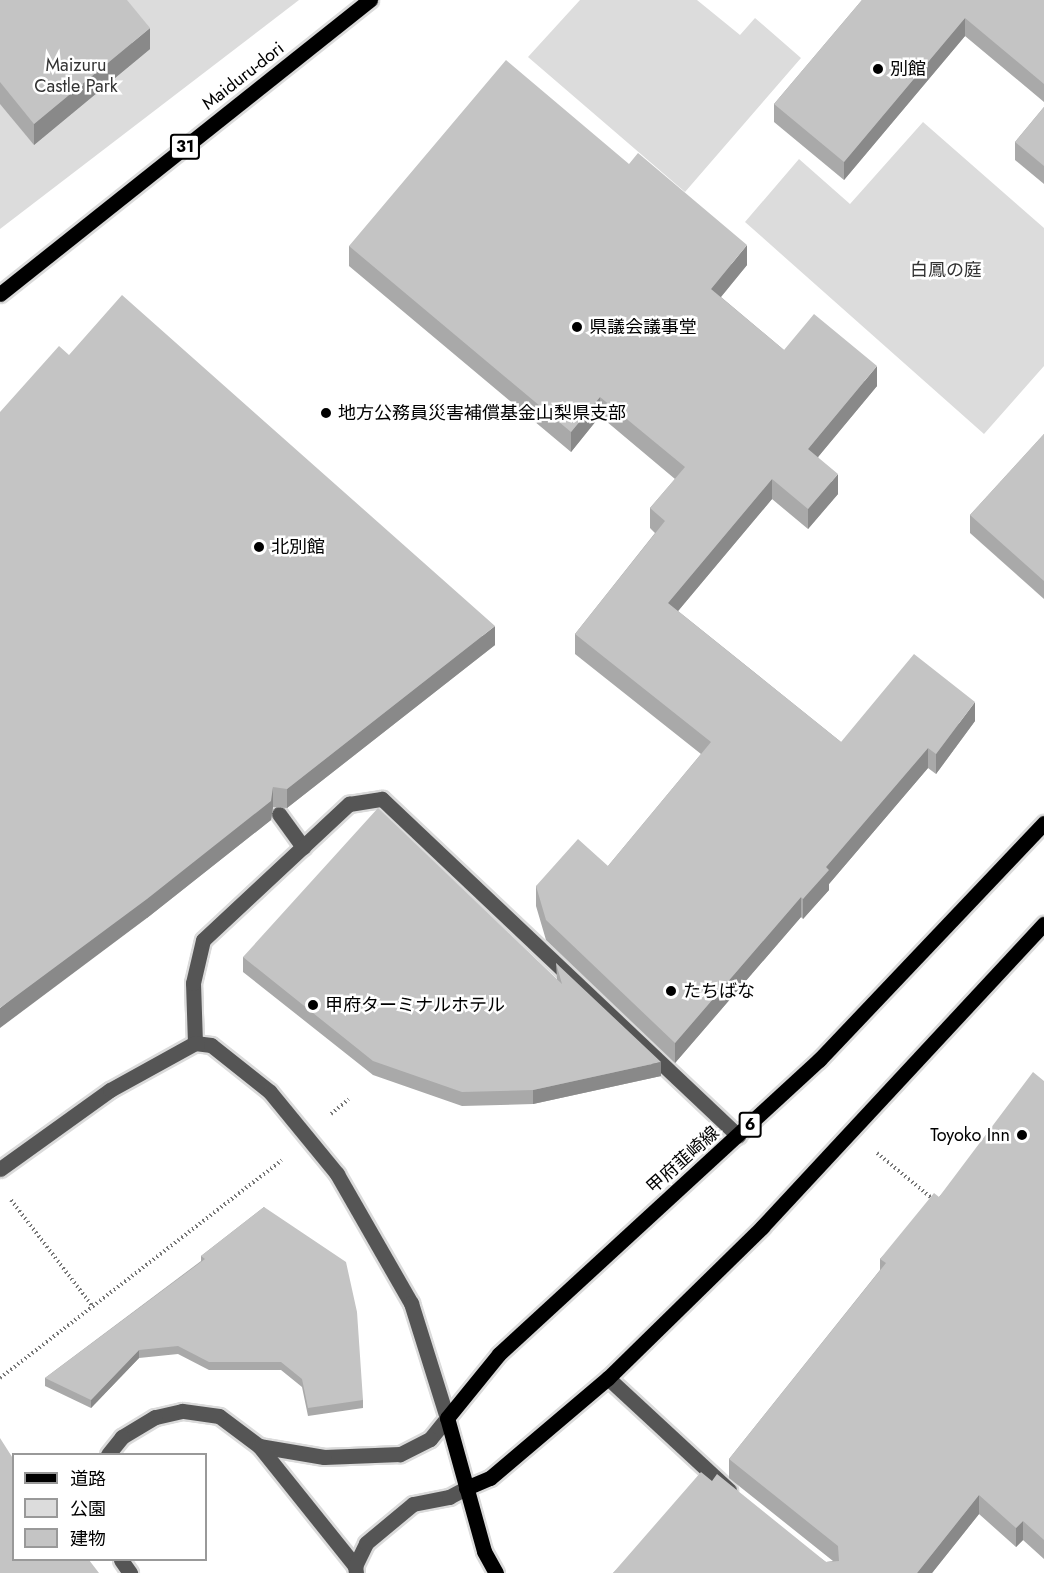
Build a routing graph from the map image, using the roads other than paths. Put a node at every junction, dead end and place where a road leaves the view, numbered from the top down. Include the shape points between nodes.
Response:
1 (370, 0) edge
2 (0, 294) edge
3 (279, 814) edge
4 (1044, 824) edge
5 (303, 847) junction
6 (1044, 924) edge
7 (195, 1042) junction
8 (738, 1136) junction
9 (0, 1169) edge
10 (608, 1378) junction
11 (447, 1418) junction
12 (259, 1446) junction
13 (110, 1453) edge
14 (466, 1488) junction
15 (743, 1502) edge
16 (355, 1570) edge
17 (496, 1573) edge

1 - 2 main road, Maiduru-dori / 31
3 - 5 street
4 - 8 main road, 甲府韮崎線 / 6 via 819,1060
5 - 7 street via 203,940 193,983
5 - 8 street via 349,804 382,799
6 - 10 main road via 762,1227
7 - 9 street via 110,1090
7 - 11 street via 211,1046 270,1092 337,1174 411,1303
8 - 11 main road, 甲府韮崎線 / 6 via 499,1354
10 - 14 main road via 490,1478
10 - 15 street
11 - 12 street via 430,1438 400,1454 324,1457
11 - 14 main road
12 - 13 street via 219,1416 182,1411 155,1417 122,1437
12 - 16 street
14 - 16 street via 449,1497 412,1504 366,1543
14 - 17 main road via 484,1551

